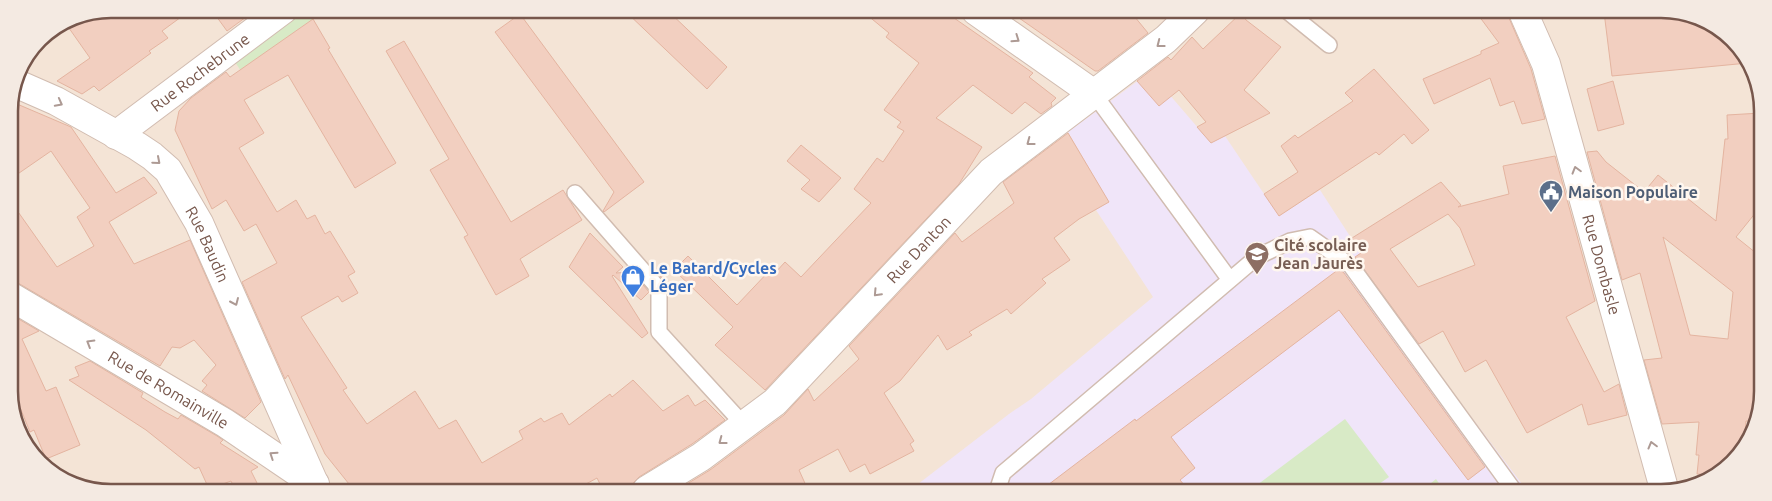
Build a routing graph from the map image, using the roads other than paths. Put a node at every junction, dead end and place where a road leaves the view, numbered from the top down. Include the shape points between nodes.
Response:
1 (272, 18) edge
2 (986, 18) edge
3 (1188, 18) edge
4 (1296, 18) edge
5 (1526, 18) edge
6 (1329, 45) dead end
7 (21, 86) edge
8 (1094, 94) junction
9 (116, 135) junction
10 (575, 193) dead end
11 (1230, 280) junction
12 (18, 301) edge
13 (744, 424) junction
14 (1000, 483) edge
15 (1509, 483) edge
16 (1662, 483) edge
17 (315, 484) edge
18 (317, 484) edge
19 (657, 484) edge

1 - 9 street, Rue Rochebrune
2 -> 8 street
3 -> 8 street, Rue Danton via 1166,39
4 - 6 lane
16 -> 5 street, Rue Dombasle via 1546,64
7 -> 9 street, Rue Baudin
8 - 11 lane
8 -> 13 street, Rue Danton via 991,172 775,402
9 -> 18 street, Rue Baudin via 152,156 168,170 199,223
10 - 13 lane via 659,290 659,332
11 - 14 lane via 1003,473
11 - 15 lane via 1257,257 1290,241 1310,237 1351,266
17 -> 12 street, Rue de Romainville via 225,423
13 -> 19 street, Rue Danton via 701,457

